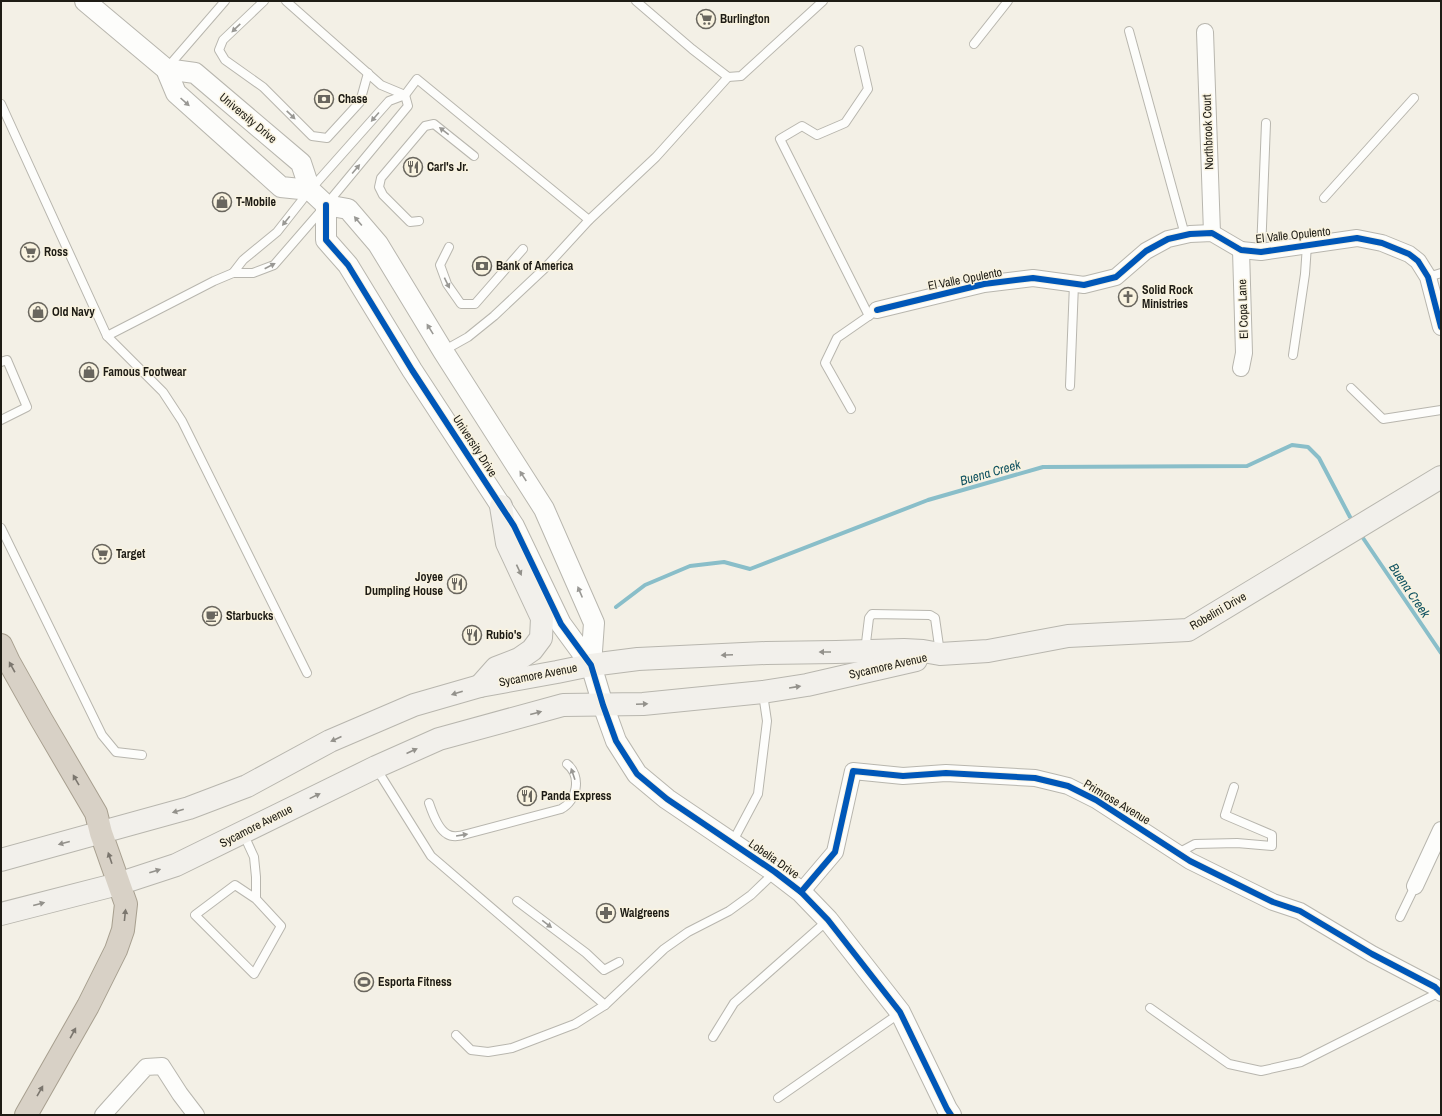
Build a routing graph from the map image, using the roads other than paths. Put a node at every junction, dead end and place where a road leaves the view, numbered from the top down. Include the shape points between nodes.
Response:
1 (85, 1) edge
2 (225, 1) edge
3 (264, 1) edge
4 (286, 1) edge
5 (636, 1) edge
6 (823, 1) edge
7 (1008, 1) edge
8 (1130, 31) dead end
9 (1205, 32) dead end
10 (974, 44) dead end
11 (859, 50) dead end
12 (166, 69) junction
13 (368, 73) junction
14 (728, 77) junction
15 (406, 95) junction
16 (1414, 98) dead end
17 (1, 104) edge
18 (1266, 123) dead end
19 (474, 156) dead end
20 (310, 190) junction
21 (1324, 198) dead end
22 (326, 205) junction
23 (589, 220) junction
24 (419, 221) dead end
25 (1212, 233) junction
26 (1185, 235) junction
27 (1307, 245) junction
28 (449, 247) dead end
29 (523, 249) dead end
30 (1241, 250) junction
31 (1261, 252) junction
32 (233, 274) junction
33 (1434, 275) edge
34 (1074, 284) junction
35 (873, 313) junction
36 (1441, 327) edge
37 (107, 336) junction
38 (443, 351) junction
39 (1293, 355) dead end
40 (1, 362) edge
41 (1241, 368) dead end
42 (1070, 386) dead end
43 (1352, 388) dead end
44 (851, 409) dead end
45 (1441, 410) edge
46 (1, 420) edge
47 (1441, 477) edge
48 (501, 506) junction
49 (1, 528) edge
50 (1, 645) edge
51 (864, 652) junction
52 (940, 654) junction
53 (591, 665) junction
54 (307, 673) dead end
55 (480, 686) junction
56 (763, 692) junction
57 (603, 705) junction
58 (142, 755) dead end
59 (567, 764) dead end
60 (376, 767) junction
61 (1234, 787) dead end
62 (429, 803) dead end
63 (1441, 830) edge
64 (243, 832) junction
65 (101, 833) junction
66 (732, 843) junction
67 (1178, 853) junction
68 (1, 860) edge
69 (775, 872) junction
70 (118, 884) junction
71 (1416, 886) joint
72 (801, 892) junction
73 (256, 900) junction
74 (516, 901) dead end
75 (1, 914) edge
76 (1400, 918) dead end
77 (828, 920) junction
78 (619, 962) dead end
79 (1440, 992) edge
80 (605, 1005) junction
81 (1150, 1008) dead end
82 (900, 1012) junction
83 (456, 1035) dead end
84 (713, 1037) dead end
85 (778, 1098) dead end
86 (26, 1115) edge
87 (103, 1115) edge
88 (196, 1115) edge
89 (951, 1115) edge

1 - 12 street
2 - 12 lane
3 -> 13 lane via 223,40 219,50 225,60 263,87 312,136 327,138 360,102
4 - 13 lane
5 - 14 lane
6 - 14 lane via 741,76
7 - 10 lane
8 - 26 lane
9 - 25 street, Northbrook Court
11 - 35 lane via 868,90 845,123 817,135 802,126 780,139
12 -> 20 street via 176,93 281,187
12 - 20 street, University Drive via 195,73 301,163
13 - 15 lane via 381,85
14 - 23 lane via 656,157
15 -> 20 lane via 389,100
22 -> 15 lane via 408,106
15 - 23 lane via 417,79
16 - 21 lane
17 - 37 lane
18 - 31 lane
19 -> 24 lane via 442,128 434,124 425,126 381,178 379,187 383,196 410,222
20 - 22 street, University Drive
20 -> 32 lane via 277,232 243,260
32 -> 22 lane via 253,273 274,265
38 -> 22 street, University Drive via 378,244 348,209
22 - 48 street, University Drive via 326,240 348,265 412,370
23 - 38 lane via 545,268 494,316 468,337
25 - 26 street, El Valle Opulento
25 - 30 street, El Valle Opulento
26 - 34 street, El Valle Opulento via 1168,239 1146,251 1116,277 1084,285
27 - 31 street, El Valle Opulento
27 - 33 street, El Valle Opulento via 1357,238 1382,243 1409,254
27 - 39 lane
28 -> 29 lane via 440,265 446,284 461,304 475,304
30 - 31 street, El Valle Opulento
30 - 41 street, El Copa Lane via 1244,353
32 - 37 lane via 214,281
33 - 36 street, El Valle Opulento
34 - 35 street, El Valle Opulento via 1033,278 984,284
34 - 42 lane
35 - 44 lane via 836,338 825,364
37 - 54 lane via 163,392 182,421
53 -> 38 street, University Drive via 594,623 544,509
40 - 46 lane via 7,360 27,407
43 - 45 lane via 1383,419
47 - 52 main road, Robelini Drive via 1188,630 1068,636 988,651
48 - 53 street, University Drive via 514,526 561,624
48 -> 55 main road via 507,543 542,618 541,638 532,650 519,659 496,668
49 - 58 lane via 102,735 116,752
65 -> 50 highway via 96,813
51 - 52 main road, Sycamore Avenue via 904,650
51 - 52 lane via 869,618 872,614 930,615 935,618
51 -> 53 main road, Sycamore Avenue via 766,653 638,659
56 -> 52 main road, Sycamore Avenue via 807,685
53 - 55 main road, Sycamore Avenue
53 - 57 street, University Drive
55 -> 65 main road, Sycamore Avenue via 407,708 330,741 247,786 189,808
57 -> 56 main road, Sycamore Avenue via 643,704
56 - 66 lane via 767,721 758,794
60 -> 57 main road, Sycamore Avenue via 438,739 563,705
57 - 66 street, Lobelia Drive via 616,741 637,774 667,800
62 -> 59 lane via 433,816 443,830 452,836 561,809 569,804 576,790 573,771
64 -> 60 main road, Sycamore Avenue
60 - 80 lane via 431,856
61 - 67 lane via 1225,815 1272,835 1272,846 1237,843 1195,844
63 - 71 street
70 -> 64 main road, Sycamore Avenue via 176,865
64 - 73 lane via 254,858
65 -> 68 main road, Sycamore Avenue
70 -> 65 highway
66 - 69 street, Lobelia Drive
67 - 72 street, Primrose Avenue via 1096,800 1068,786 1035,778 946,774 903,776 853,771 835,852
67 - 79 street, Primrose Avenue via 1273,902 1300,911
69 - 72 street, Lobelia Drive
69 - 80 lane via 751,895 729,911 688,932 664,950
75 -> 70 main road, Sycamore Avenue
86 -> 70 highway via 116,950 123,930 126,904
71 - 76 lane
72 - 77 street, Lobelia Drive
73 - 73 lane via 235,885 195,915 254,974 281,926
74 -> 78 lane via 586,953 604,970
77 - 82 street, Lobelia Drive
77 - 84 lane via 734,1003
79 - 81 lane via 1301,1062 1261,1071 1229,1064
80 - 83 lane via 574,1024 512,1048 488,1052 471,1050
82 - 85 lane
82 - 89 street, Lobelia Drive
87 - 88 street via 146,1067 162,1066

